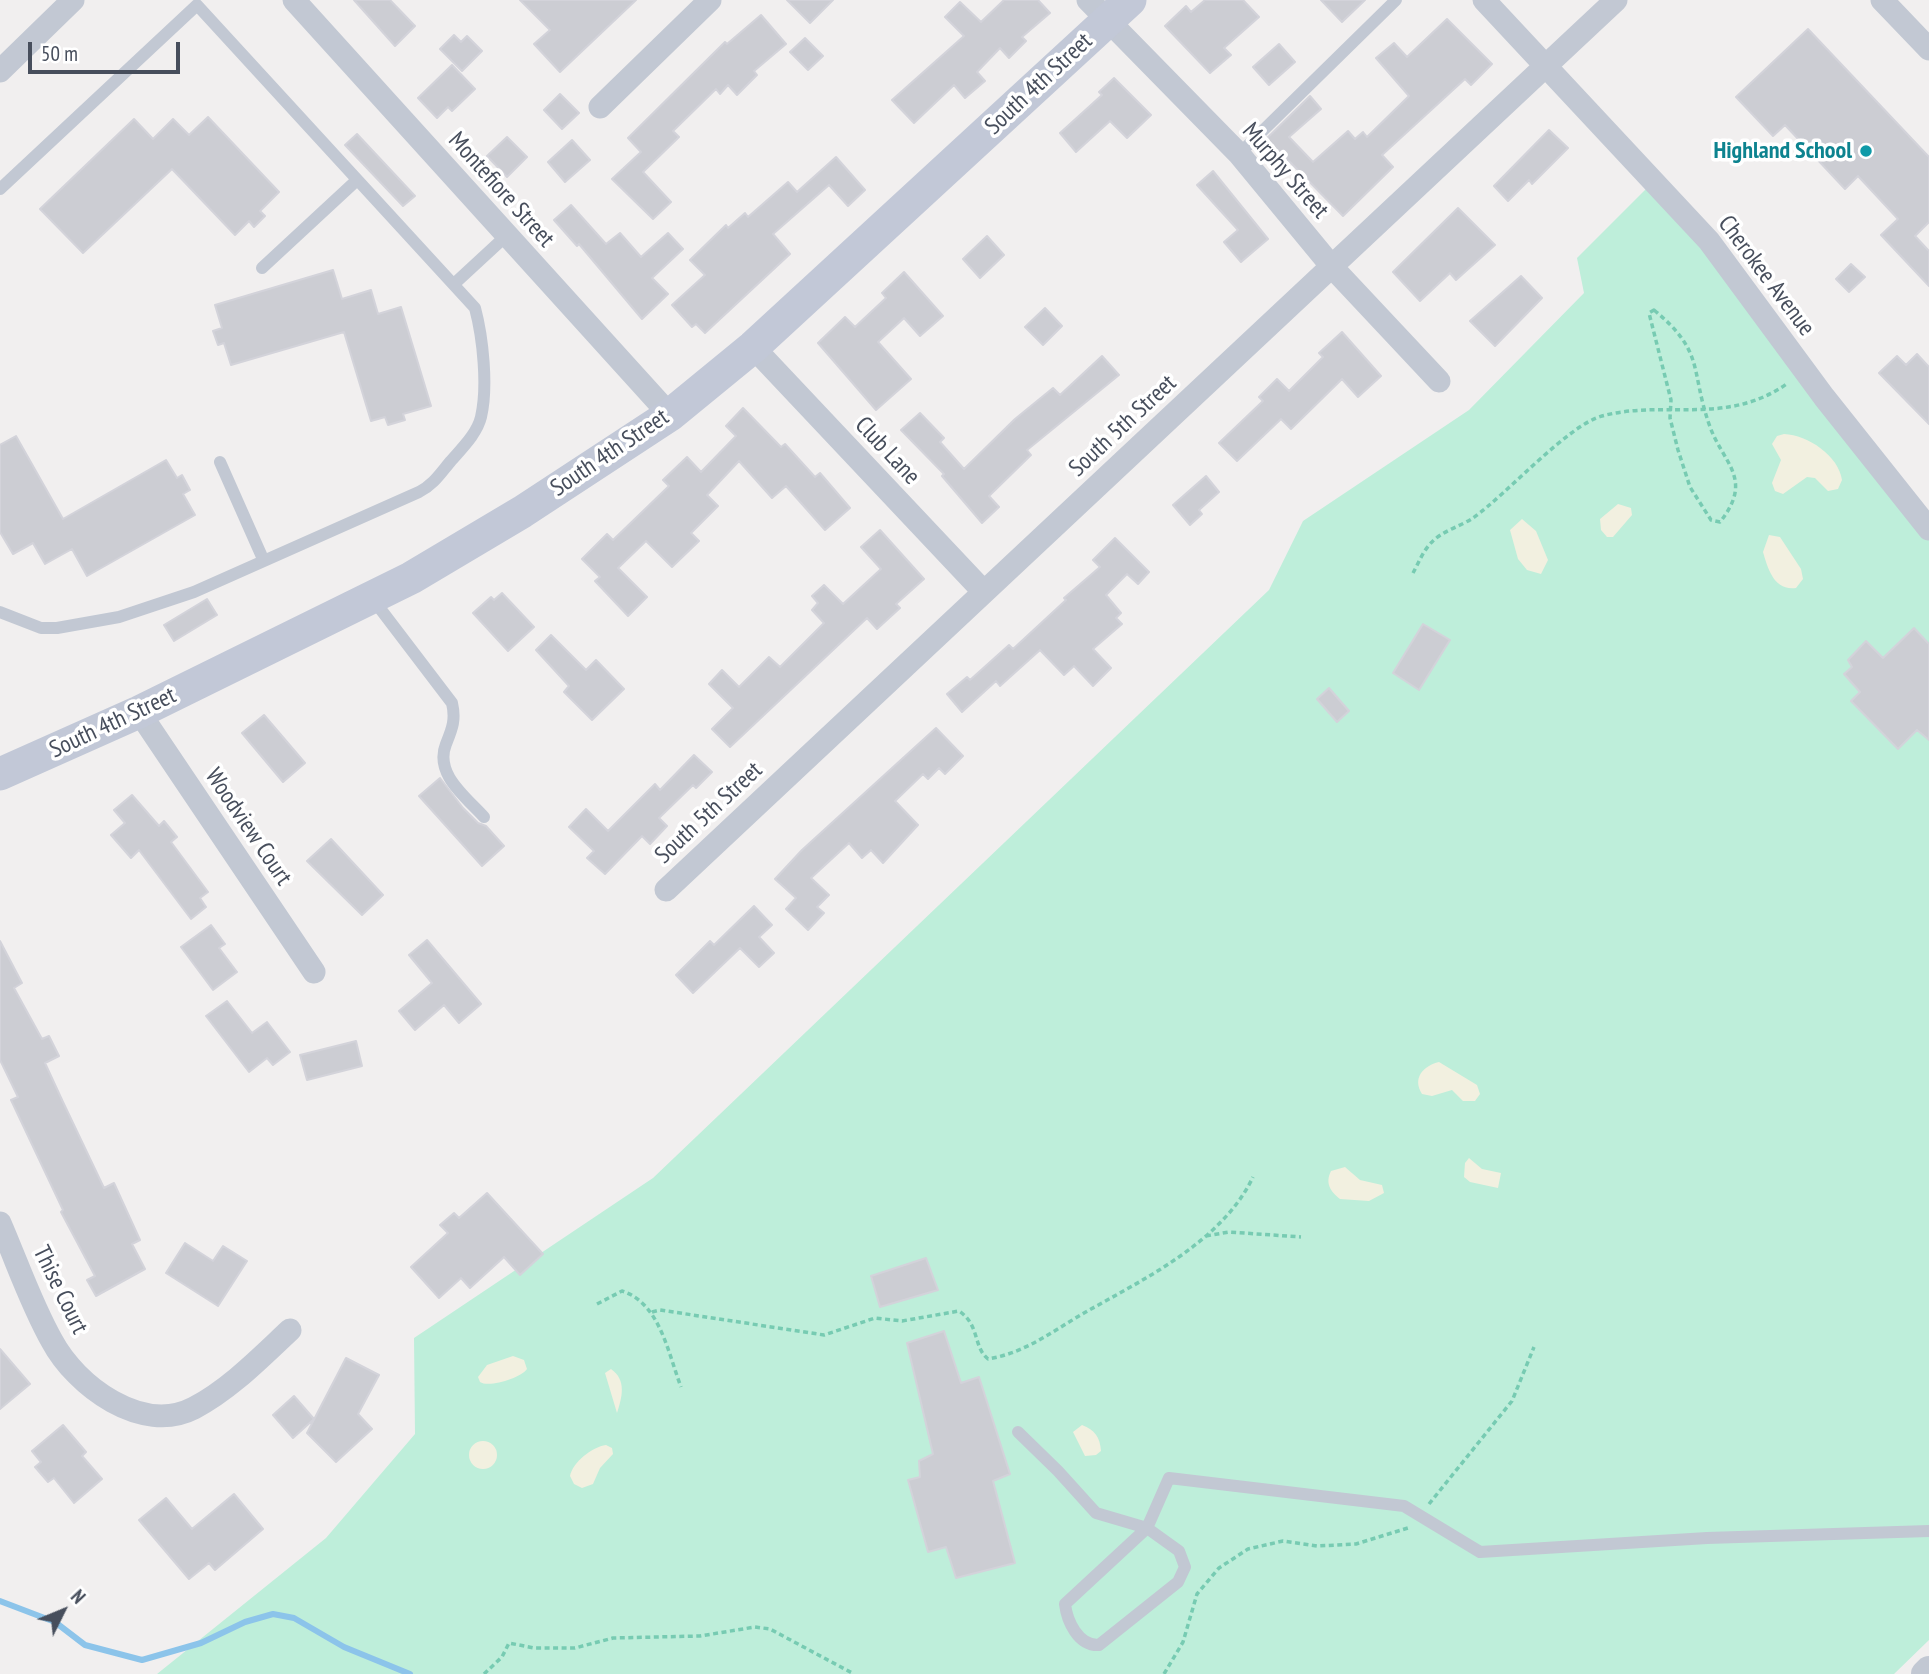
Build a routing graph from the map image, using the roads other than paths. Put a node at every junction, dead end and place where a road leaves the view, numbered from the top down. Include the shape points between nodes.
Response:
1 (73, 0) edge
2 (294, 0) edge
3 (710, 0) edge
4 (1396, 0) edge
5 (1484, 0) edge
6 (1616, 0) edge
7 (1882, 0) edge
8 (199, 2) edge
9 (1108, 7) edge
10 (1929, 49) edge
11 (1546, 69) junction
12 (0, 71) edge
13 (600, 107) dead end
14 (1239, 155) junction
15 (357, 180) junction
16 (0, 189) edge
17 (506, 236) junction
18 (262, 268) dead end
19 (1333, 268) junction
20 (454, 284) junction
21 (752, 347) junction
22 (1439, 381) dead end
23 (670, 415) junction
24 (220, 462) dead end
25 (1929, 529) edge
26 (263, 559) junction
27 (983, 591) junction
28 (372, 597) junction
29 (0, 612) edge
30 (139, 712) junction
31 (0, 774) edge
32 (484, 817) dead end
33 (666, 890) dead end
34 (314, 972) dead end
35 (0, 1223) edge
36 (290, 1331) dead end
37 (1018, 1433) dead end
38 (1147, 1528) junction
39 (1929, 1531) edge
40 (1929, 1670) edge
41 (1925, 1674) edge

1 - 12 street
2 - 17 street, Montefiore Street
3 - 13 street
4 - 14 lane
5 - 11 street, Cherokee Avenue
6 - 11 street, South 5th Street
7 - 10 street
8 - 15 lane
8 - 16 lane
9 - 14 street, Murphy Street
9 - 21 main road, South 4th Street
11 - 19 street, South 5th Street
11 - 25 street, Cherokee Avenue via 1709,241
14 - 19 street, Murphy Street
15 - 18 lane
15 - 20 lane
17 - 20 lane
17 - 23 street, Montefiore Street
19 - 22 street, Murphy Street
19 - 27 street, South 5th Street
20 - 26 lane via 475,308 481,333 481,418 474,432 430,486
21 - 23 main road, South 4th Street
21 - 27 street, Club Lane
23 - 28 main road, South 4th Street via 522,512
24 - 26 lane
26 - 29 lane via 194,592 119,617 41,628
27 - 33 street, South 5th Street
28 - 30 main road, South 4th Street
28 - 32 lane via 452,703 455,718 442,758 444,769
30 - 31 main road, South 4th Street
30 - 34 street, Woodview Court
35 - 36 street, Thise Court via 53,1343 85,1380 123,1409 157,1417 192,1409 236,1381
37 - 38 lane via 1096,1513
38 - 38 lane via 1179,1551 1183,1577 1099,1645 1091,1645 1067,1619 1065,1604
38 - 39 lane via 1169,1478 1404,1506 1480,1552
40 - 41 street

